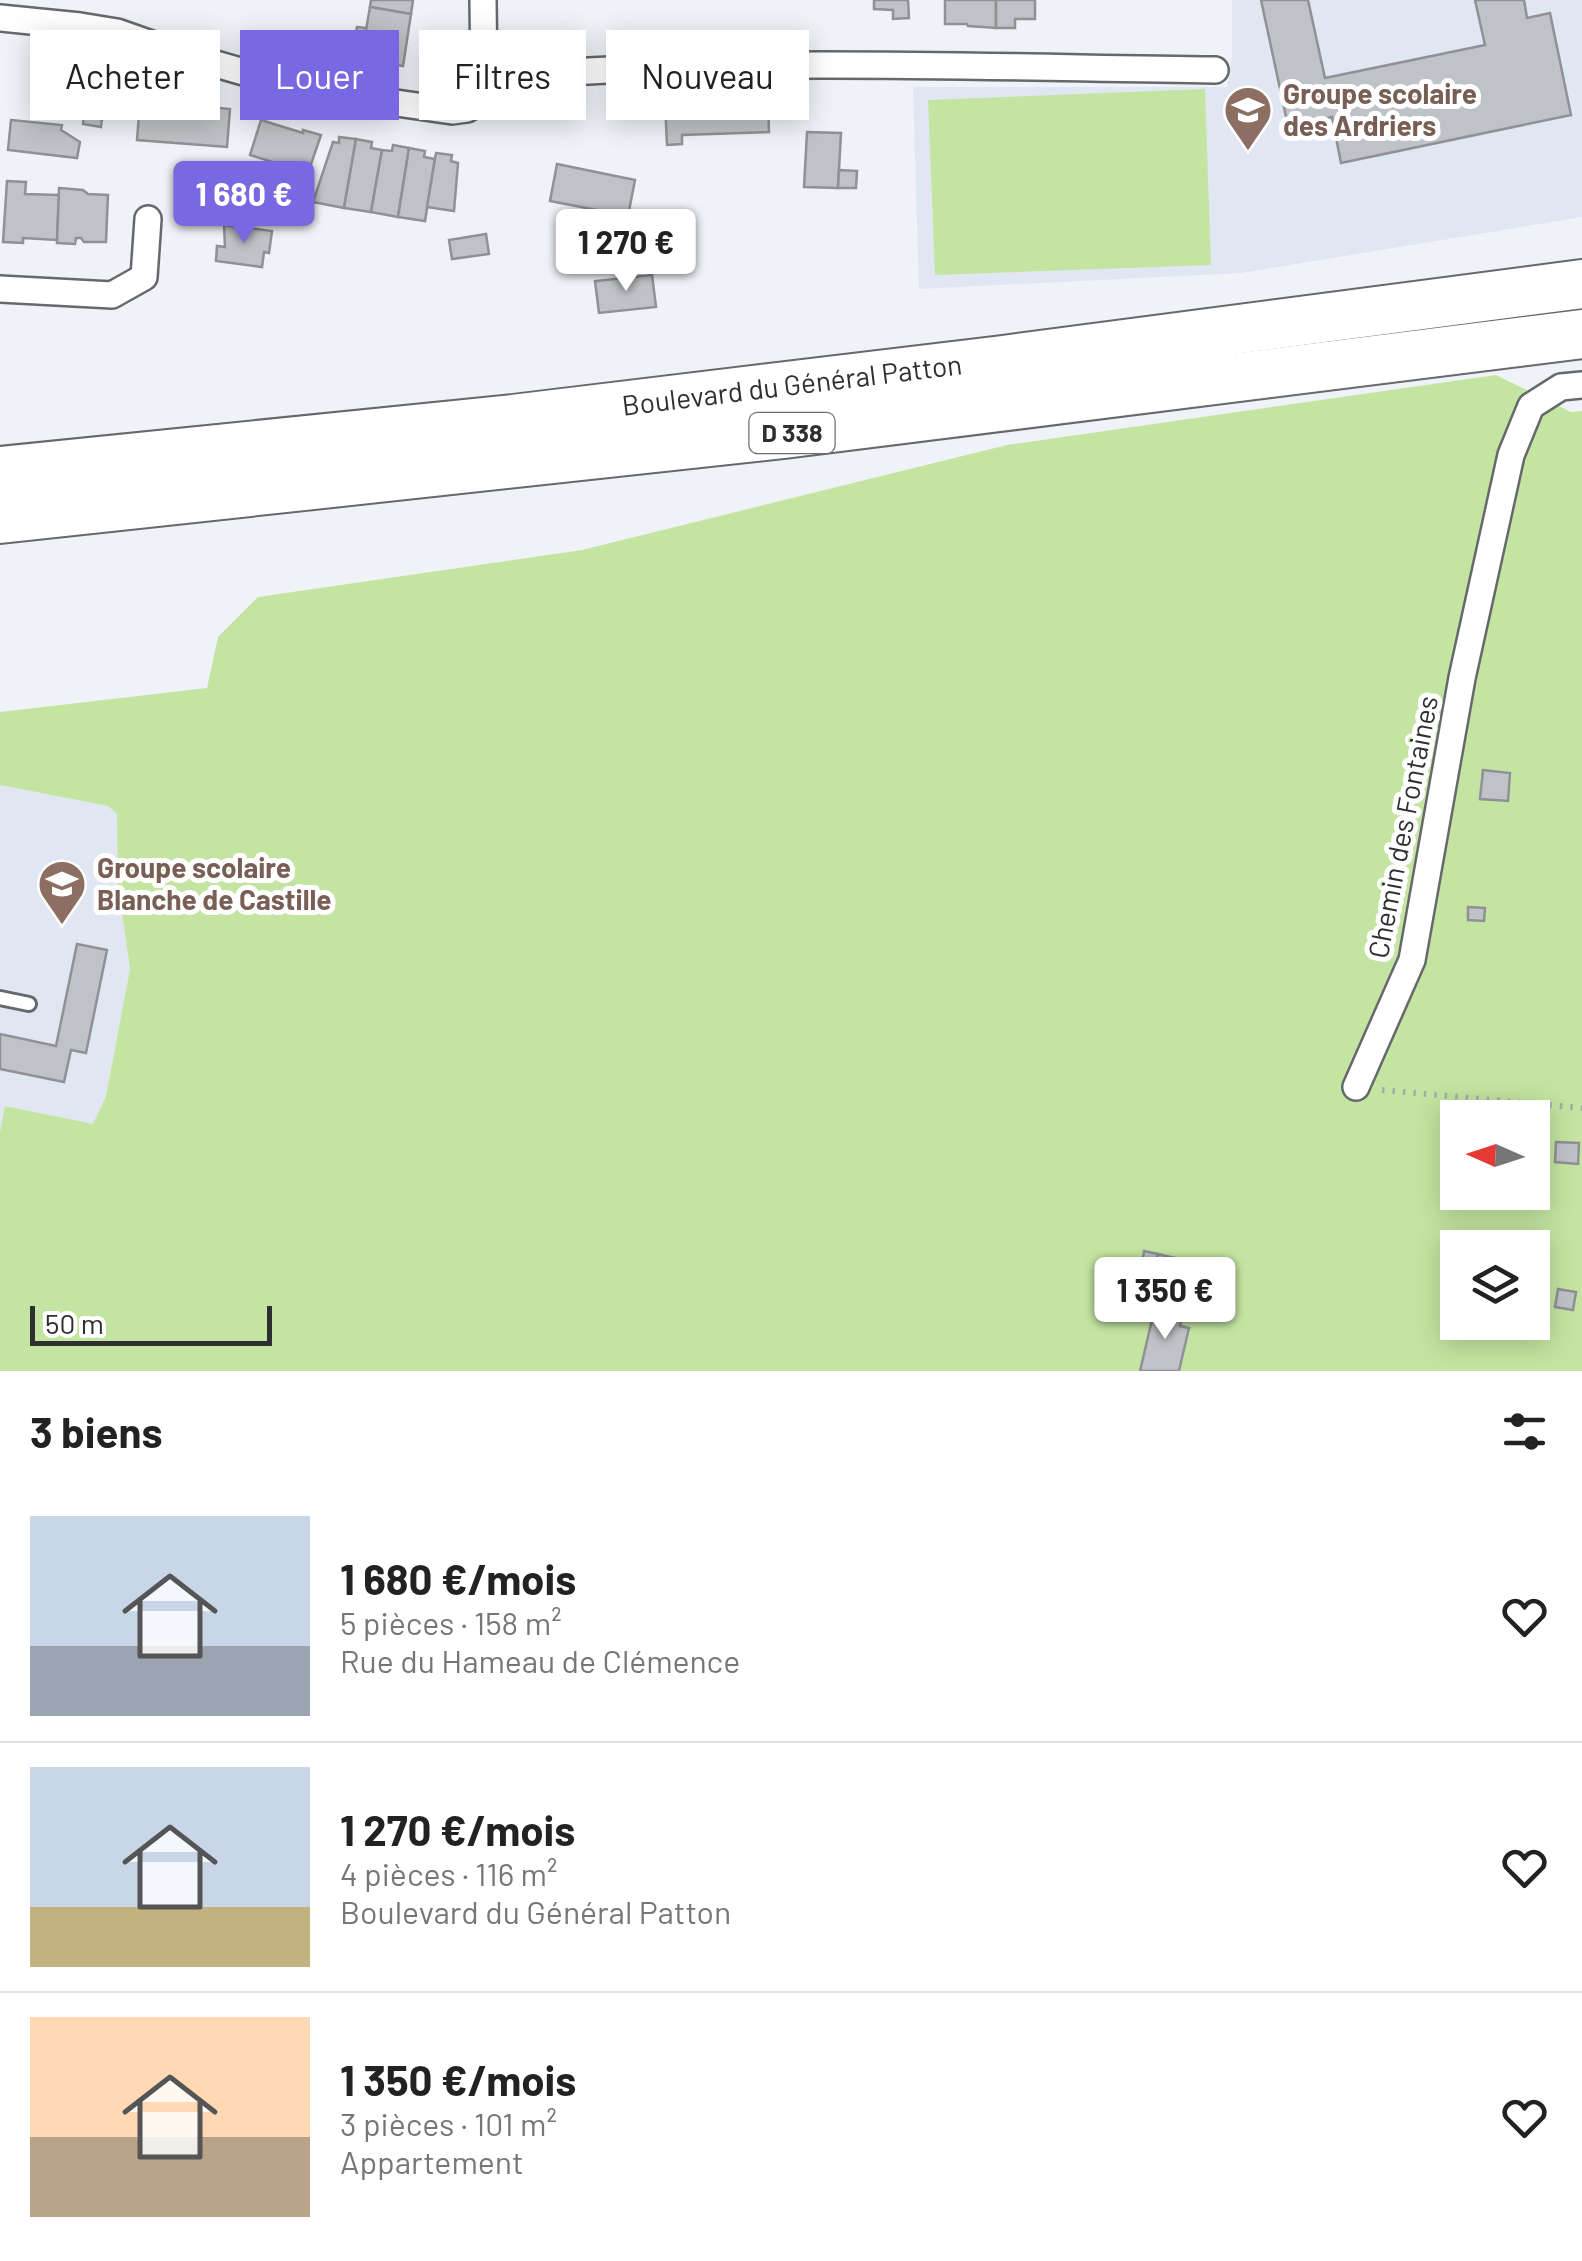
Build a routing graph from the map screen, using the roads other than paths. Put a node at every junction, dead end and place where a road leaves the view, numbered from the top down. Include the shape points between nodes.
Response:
1 (483, 0) edge
2 (0, 18) edge
3 (483, 30) edge
4 (1215, 70) dead end
5 (586, 72) edge
6 (419, 106) edge
7 (148, 218) dead end
8 (1582, 284) edge
9 (0, 289) edge
10 (1582, 334) edge
11 (1582, 385) edge
12 (0, 470) edge
13 (0, 519) edge
14 (0, 998) edge
15 (28, 1004) dead end
16 (1356, 1088) road end

1 - 3 street
2 - 6 street via 117,32 306,90
4 - 5 street via 791,65
7 - 9 street via 144,277 112,295
8 - 12 highway, Boulevard du Général Patton / D 338 via 513,419
10 - 13 highway, Boulevard du Général Patton / D 338 via 804,432
11 - 16 street, Chemin des Fontaines via 1561,387 1531,406 1512,456 1462,678 1412,960
14 - 15 lane

